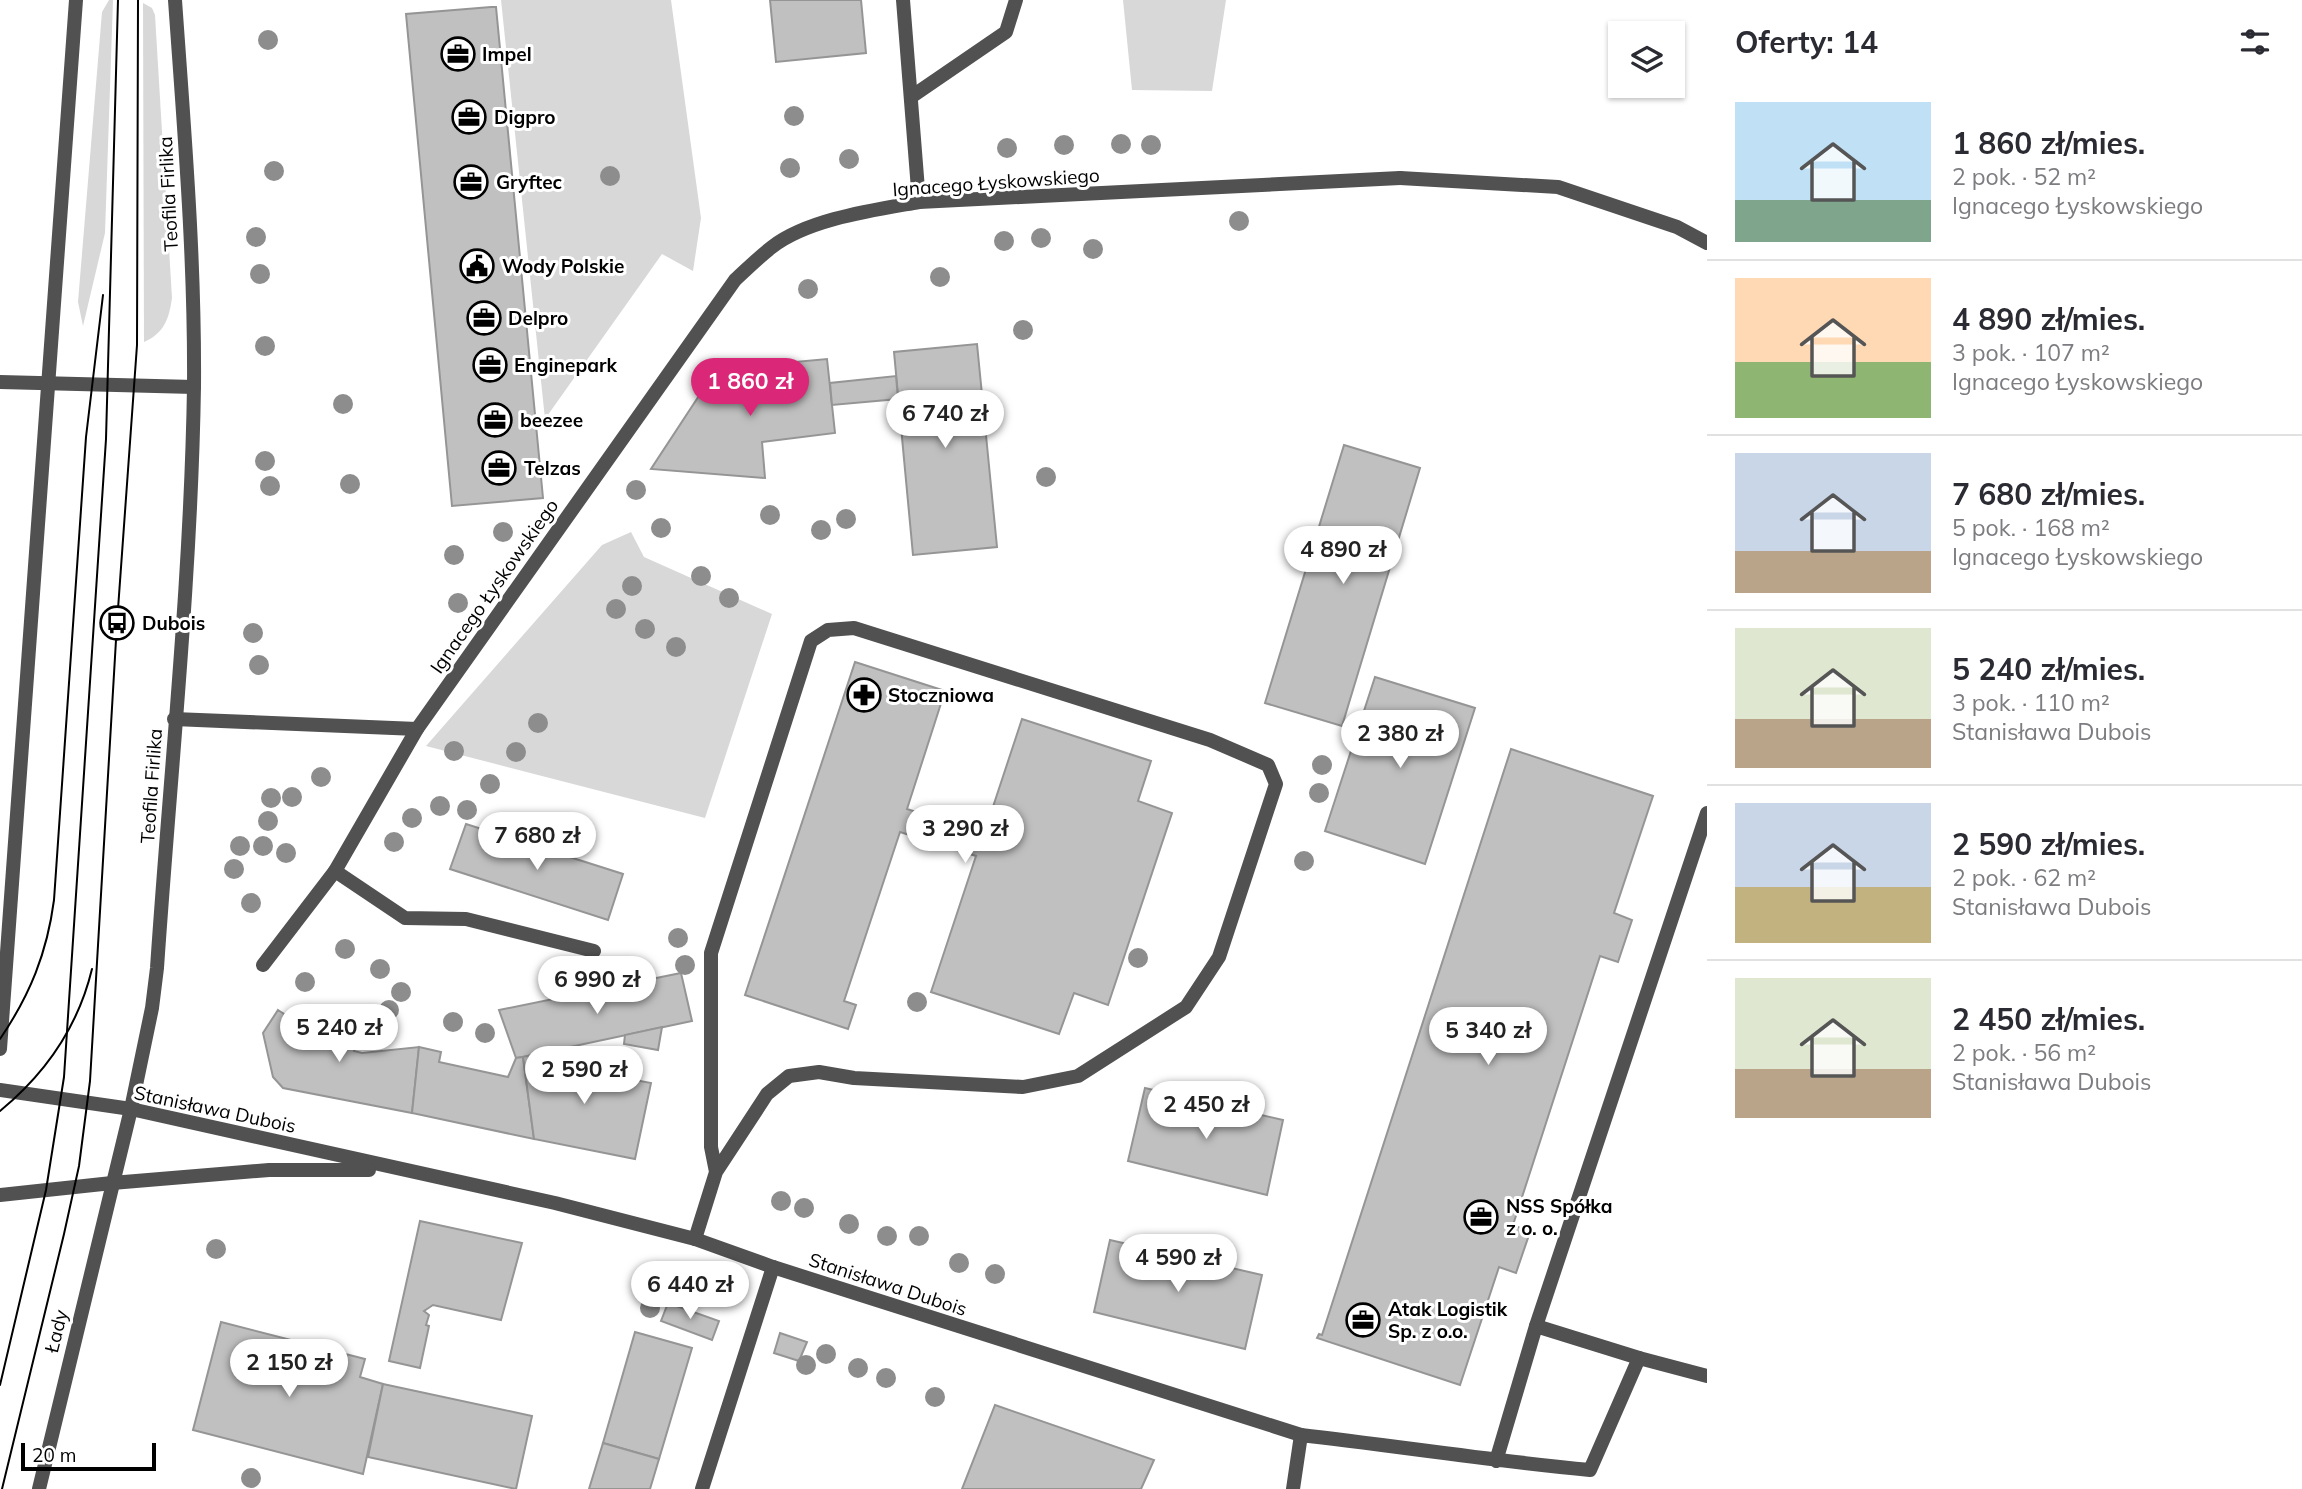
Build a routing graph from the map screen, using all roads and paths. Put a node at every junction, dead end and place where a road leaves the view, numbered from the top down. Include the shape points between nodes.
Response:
1 (76, 0) edge
2 (175, 0) edge
3 (903, 0) edge
4 (1016, 0) edge
5 (911, 97) junction
6 (919, 202) junction
7 (1707, 243) edge
8 (0, 382) edge
9 (48, 383) junction
10 (194, 387) junction
11 (174, 719) junction
12 (417, 729) junction
13 (1707, 813) edge
14 (14, 857) junction
15 (335, 871) junction
16 (0, 904) edge
17 (594, 951) dead end
18 (263, 965) dead end
19 (0, 1049) edge
20 (0, 1090) edge
21 (131, 1109) junction
22 (716, 1172) junction
23 (419, 1174) junction
24 (112, 1183) junction
25 (0, 1195) edge
26 (695, 1239) junction
27 (773, 1267) junction
28 (1536, 1325) junction
29 (1639, 1358) junction
30 (1707, 1376) edge
31 (1301, 1436) junction
32 (1496, 1461) junction
33 (39, 1489) edge
34 (702, 1489) edge
35 (1293, 1489) edge

1 - 9 street
2 - 10 street, Teofila Firlika via 188,182
3 - 5 street
4 - 5 street via 1006,32
5 - 6 street
6 - 7 street, Ignacego Łyskowskiego via 1400,178 1558,187 1677,227
6 - 12 street, Ignacego Łyskowskiego via 818,224 773,245 735,280
8 - 9 street
9 - 10 street
9 - 14 street
10 - 11 street, Teofila Firlika
11 - 12 street
11 - 21 street, Teofila Firlika via 155,992
12 - 15 street, Ignacego Łyskowskiego
13 - 28 street
14 - 16 street
14 - 19 street
15 - 17 street via 405,918 466,919
15 - 18 street, Ignacego Łyskowskiego
20 - 21 street, Stanisława Dubois
21 - 23 street, Stanisława Dubois
21 - 24 street, Teofila Firlika
22 - 22 street via 767,1094 789,1076 819,1072 1023,1087 1078,1076 1186,1007 1219,957 1276,784 1268,765 1210,740 854,628 828,630 811,641 711,953 711,1146
22 - 26 street
23 - 24 street, Stanisława Dubois via 312,1169
23 - 26 street, Stanisława Dubois
24 - 25 street, Stanisława Dubois
24 - 33 street, Łady
26 - 27 street, Stanisława Dubois
27 - 31 street, Stanisława Dubois
27 - 34 street
28 - 29 street
28 - 32 street
29 - 30 street
29 - 32 street, Stanisława Dubois via 1590,1470
31 - 32 street, Stanisława Dubois
31 - 35 street

